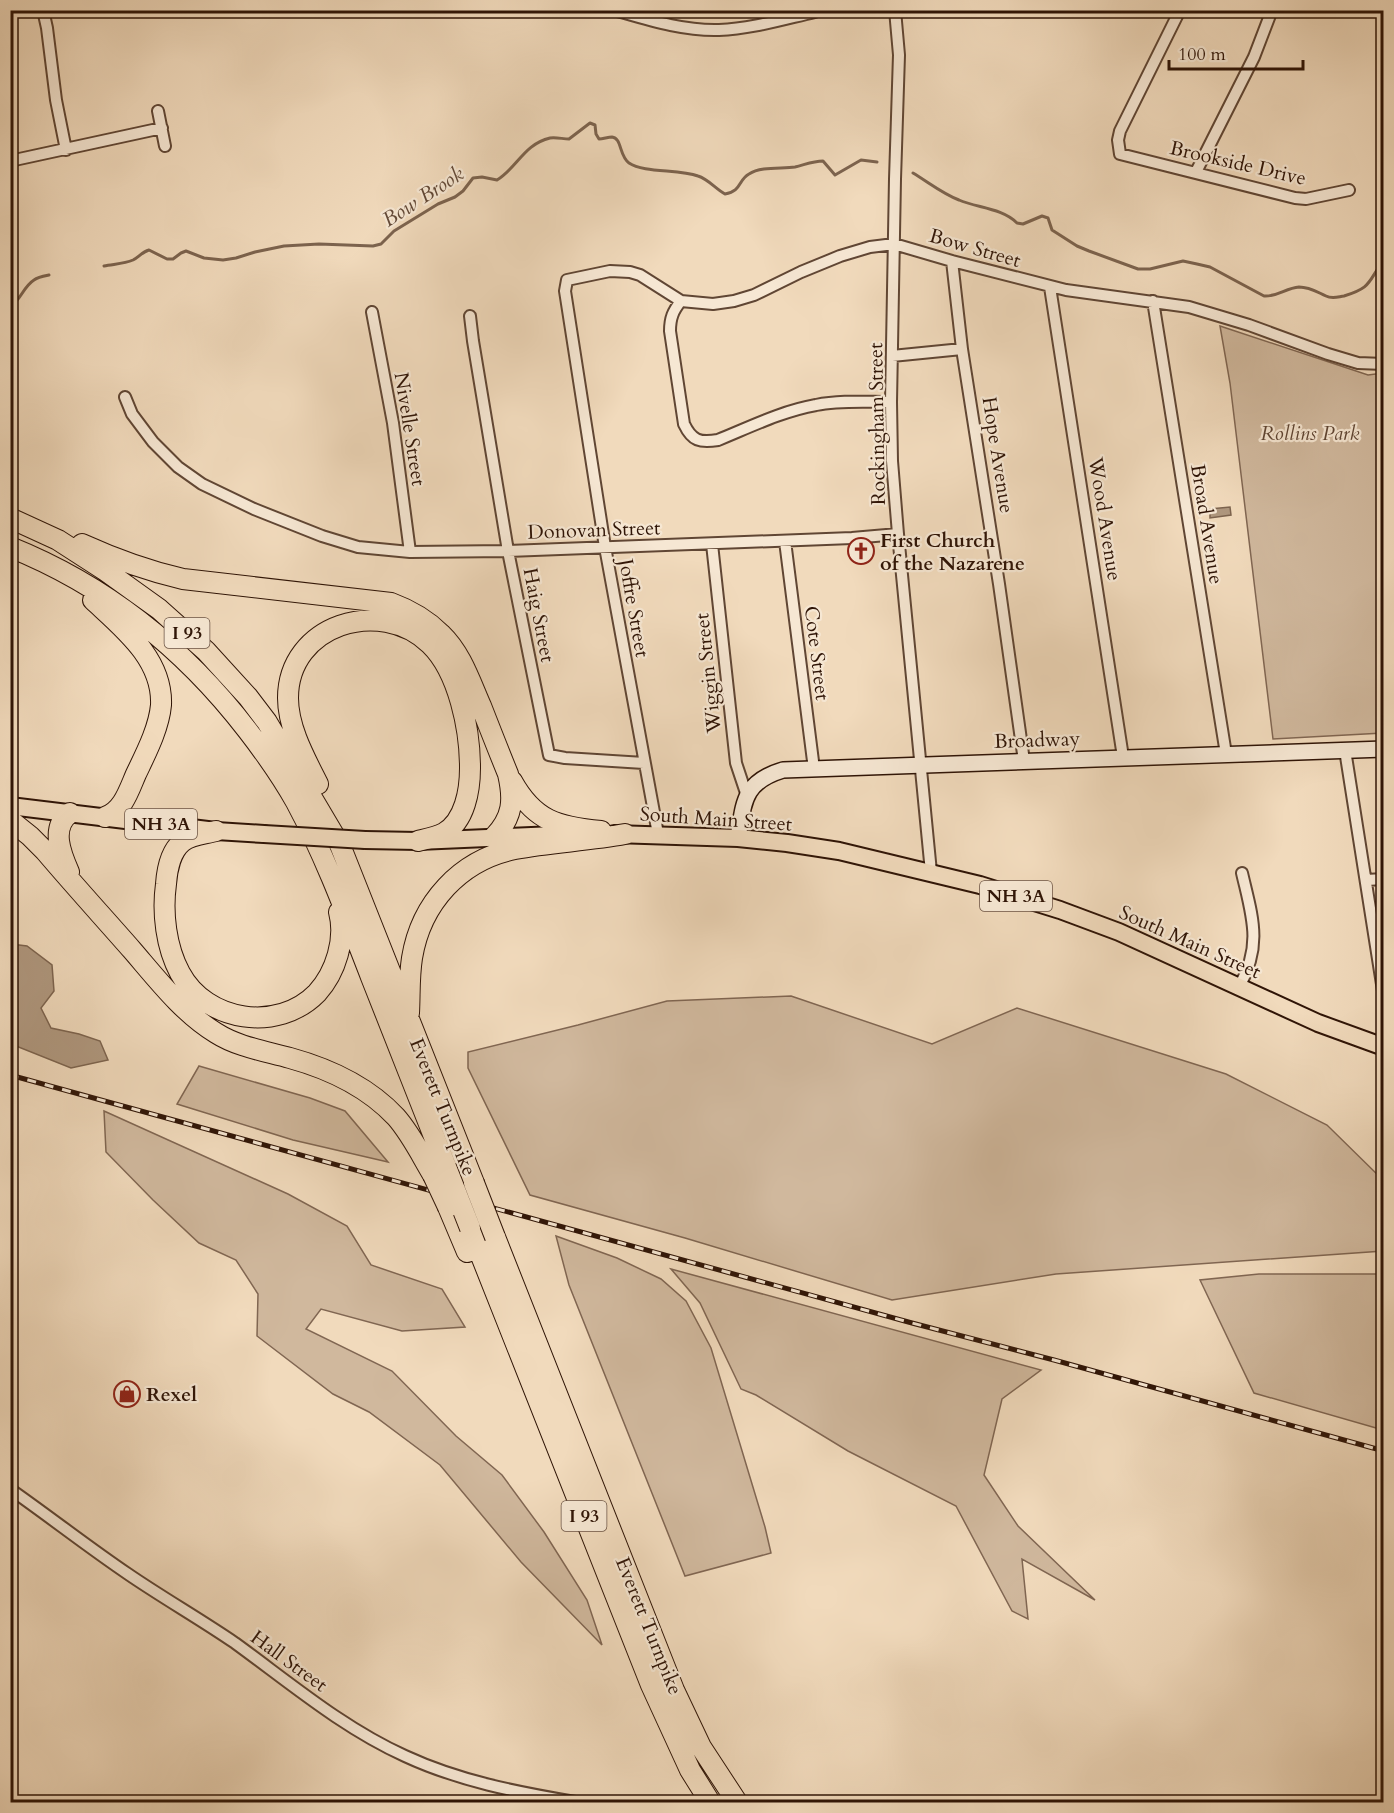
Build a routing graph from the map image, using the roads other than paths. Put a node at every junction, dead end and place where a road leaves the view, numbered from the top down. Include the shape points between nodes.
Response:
1 (43, 10) edge
2 (614, 10) edge
3 (894, 10) edge
4 (1180, 10) edge
5 (1272, 10) edge
6 (815, 12) dead end
7 (769, 16) edge
8 (158, 111) dead end
9 (162, 128) junction
10 (165, 146) dead end
11 (66, 150) junction
12 (10, 161) edge
13 (1196, 172) junction
14 (1349, 190) dead end
15 (894, 244) junction
16 (952, 261) junction
17 (567, 280) joint
18 (1050, 287) junction
19 (681, 301) junction
20 (1153, 301) junction
21 (372, 312) dead end
22 (470, 316) dead end
23 (962, 349) junction
24 (892, 356) junction
25 (1383, 364) edge
26 (125, 397) dead end
27 (891, 402) junction
28 (10, 513) edge
29 (10, 518) edge
30 (898, 534) junction
31 (785, 541) junction
32 (712, 544) junction
33 (10, 547) edge
34 (605, 548) junction
35 (508, 551) junction
36 (410, 552) junction
37 (44, 562) junction
38 (1383, 749) edge
39 (1345, 750) junction
40 (1226, 754) junction
41 (1123, 758) junction
42 (1024, 761) junction
43 (644, 763) junction
44 (921, 765) junction
45 (814, 768) junction
46 (508, 774) junction
47 (747, 796) junction
48 (10, 806) edge
49 (70, 813) junction
50 (105, 817) junction
51 (10, 820) edge
52 (216, 831) junction
53 (625, 834) junction
54 (658, 834) junction
55 (494, 837) junction
56 (738, 838) junction
57 (314, 839) junction
58 (418, 841) junction
59 (340, 845) junction
60 (931, 872) junction
61 (1242, 873) dead end
62 (1383, 879) edge
63 (1366, 880) junction
64 (79, 891) junction
65 (1239, 987) junction
66 (1383, 997) edge
67 (409, 1022) junction
68 (1383, 1047) edge
69 (439, 1171) junction
70 (10, 1489) edge
71 (587, 1524) junction
72 (734, 1798) edge
73 (709, 1801) edge
74 (575, 1803) edge

1 - 11 street
2 - 7 street via 672,26 705,30 734,29
3 - 15 street, Rockingham Street via 899,55
4 - 13 street, Brookside Drive via 1118,140 1120,154
5 - 13 street via 1254,57
6 - 7 street
8 - 9 street
9 - 10 street
9 - 11 street
11 - 12 street
13 - 14 street, Brookside Drive via 1295,198
15 - 16 street, Bow Street
15 - 19 street, Bow Street via 840,256 734,301
15 - 24 street, Rockingham Street
16 - 18 street, Bow Street
16 - 23 street, Hope Avenue
17 - 19 street, Bow Street via 610,271 630,272
17 - 34 street, Joffre Street
18 - 20 street, Bow Street
18 - 41 street, Wood Avenue
19 - 27 street via 673,310 670,331 684,424 698,440 718,440 816,405
20 - 25 street, Bow Street via 1209,312 1358,363
20 - 40 street, Broad Avenue
21 - 36 street, Nivelle Street via 393,423
22 - 35 street, Haig Street
23 - 24 street
23 - 42 street, Hope Avenue
24 - 27 street, Rockingham Street
26 - 36 street, Donovan Street via 132,414 153,442 202,484 254,509 358,547
27 - 30 street, Rockingham Street
28 - 46 highway via 153,572 183,579 391,603 410,610 443,635 456,652
29 - 59 highway, Everett Turnpike / I 93 via 58,540 106,571 159,609 206,651 267,722
30 - 31 street, Donovan Street
30 - 44 street, Rockingham Street
31 - 32 street, Donovan Street
31 - 45 street, Cote Street
32 - 34 street, Donovan Street
32 - 47 street, Wiggin Street via 736,763
33 - 37 highway, Everett Turnpike / I 93
34 - 35 street, Donovan Street
34 - 43 street, Joffre Street
35 - 36 street, Donovan Street
35 - 43 street, Haig Street via 549,755
37 - 50 highway via 76,585 126,632 146,654 157,678 161,705 152,738 122,804
37 - 57 highway, Everett Turnpike / I 93 via 105,596 182,656 225,701 263,751
38 - 39 street, Broadway
39 - 40 street, Broadway
39 - 63 street
40 - 41 street, Broadway
41 - 42 street, Broadway
42 - 44 street, Broadway
43 - 54 street, Joffre Street
44 - 45 street, Broadway
44 - 60 street, Rockingham Street
45 - 47 street, Broadway via 771,773 753,785
46 - 53 highway via 532,810 550,822
46 - 55 highway via 511,808
47 - 56 street
48 - 49 main road, South Main Street / NH 3A
49 - 50 main road, South Main Street / NH 3A
49 - 64 highway via 60,824 60,843
50 - 52 main road, South Main Street / NH 3A
51 - 64 highway via 30,836
52 - 57 highway via 189,837 175,850 165,887 166,925 176,963 193,990 217,1008 251,1018 266,1018 303,1004 322,986 334,965 341,937 340,919 316,855
52 - 58 main road, South Main Street / NH 3A, bridge
53 - 54 main road, South Main Street / NH 3A
53 - 55 main road, South Main Street / NH 3A
53 - 67 highway via 515,849 484,858 454,878 428,910 417,939 410,977
54 - 56 main road, South Main Street / NH 3A
55 - 58 main road, South Main Street / NH 3A
56 - 60 main road, South Main Street / NH 3A via 839,851
57 - 69 highway, Everett Turnpike / I 93
58 - 59 highway via 450,829 464,806 470,746 464,715 450,676 428,642 396,625 363,620 341,624 303,652 289,687 289,707 299,743 332,813
59 - 67 highway, Everett Turnpike / I 93
60 - 65 main road, South Main Street / NH 3A via 1060,910 1119,932
61 - 65 street via 1254,945
62 - 63 street
63 - 66 street
64 - 69 highway via 195,1018 244,1046 323,1068 351,1081 396,1118
65 - 68 main road, South Main Street / NH 3A
67 - 72 highway, Everett Turnpike / I 93, bridge via 674,1690 701,1747
69 - 71 highway, Everett Turnpike / I 93, bridge via 470,1228
69 - 71 highway, bridge via 448,1207 538,1426
70 - 74 street, Hall Street via 359,1732 433,1768 508,1795
71 - 73 highway, Everett Turnpike / I 93 via 663,1714

